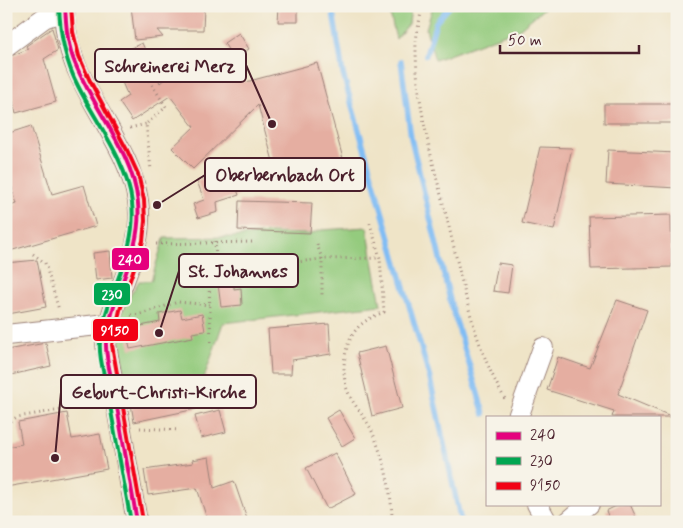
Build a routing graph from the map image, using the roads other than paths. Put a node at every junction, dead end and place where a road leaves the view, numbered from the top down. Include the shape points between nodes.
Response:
1 (65, 8) edge
2 (6, 46) edge
3 (110, 315) junction
4 (6, 335) edge
5 (543, 348) dead end
6 (512, 409) edge
7 (538, 506) edge
8 (587, 506) edge
9 (138, 522) edge
10 (547, 522) edge
11 (568, 522) edge

1 - 2 street via 44,18
1 - 3 street via 72,53 80,75 131,176 138,201 138,242
3 - 4 street via 66,328
3 - 9 street via 106,345
5 - 6 street
7 - 10 street
8 - 11 street

